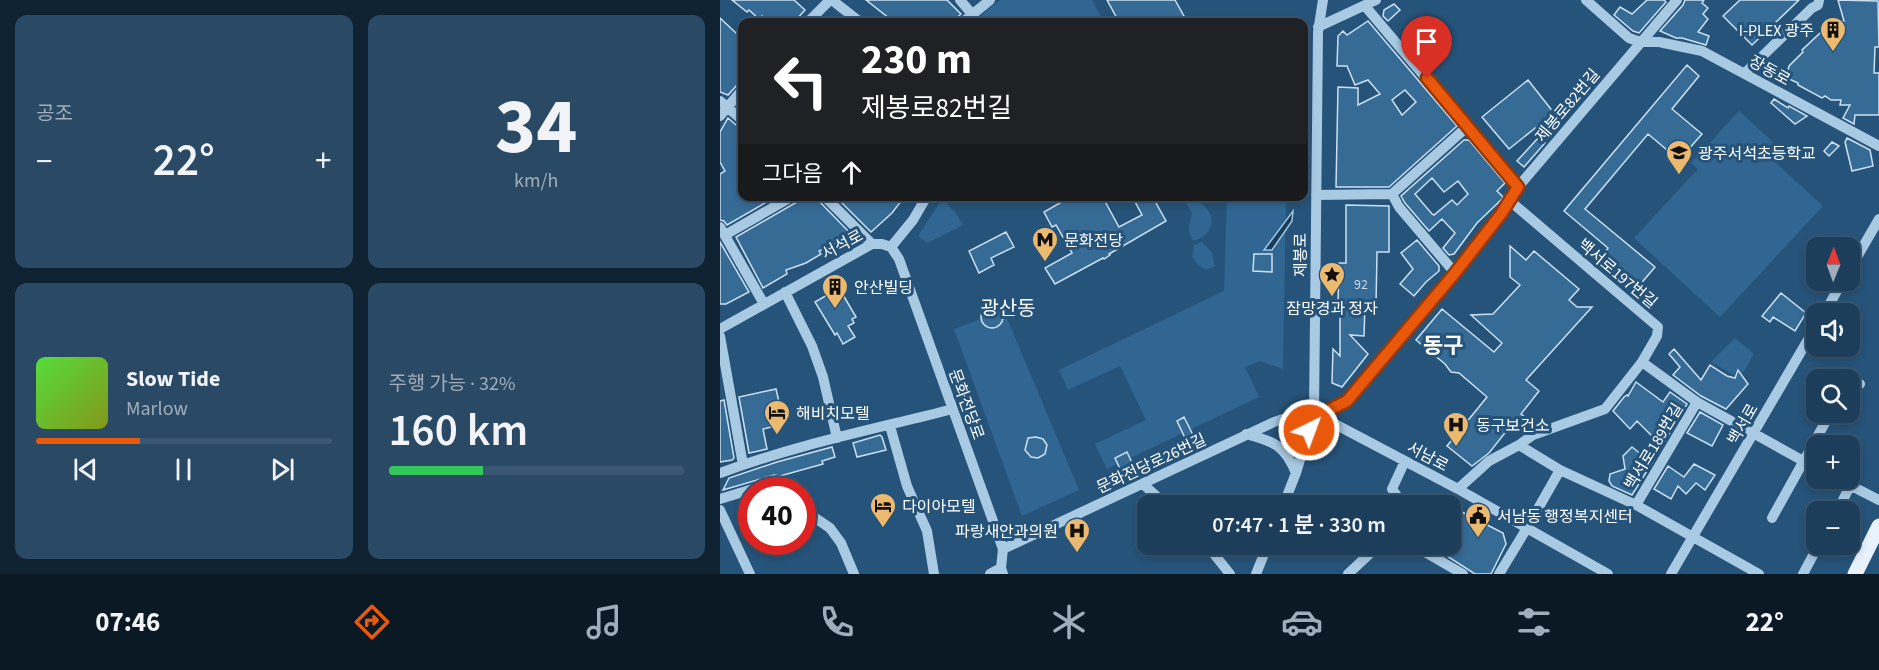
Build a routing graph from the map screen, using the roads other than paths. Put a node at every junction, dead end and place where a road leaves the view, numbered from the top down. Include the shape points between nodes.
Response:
1 (831, 0) edge
2 (960, 0) edge
3 (990, 0) edge
4 (1323, 0) edge
5 (1376, 0) edge
6 (1586, 0) edge
7 (1677, 0) edge
8 (1819, 0) edge
9 (1365, 6) junction
10 (972, 14) junction
11 (812, 18) edge
12 (855, 18) edge
13 (968, 18) edge
14 (1318, 27) junction
15 (1640, 42) junction
16 (1745, 73) junction
17 (738, 93) edge
18 (724, 104) edge
19 (720, 116) edge
20 (738, 116) edge
21 (1468, 126) junction
22 (1879, 146) edge
23 (1518, 187) junction
24 (1392, 194) junction
25 (1316, 195) junction
26 (783, 201) edge
27 (829, 201) edge
28 (924, 201) edge
29 (1510, 201) junction
30 (1879, 219) edge
31 (722, 231) edge
32 (1875, 235) edge
33 (872, 244) junction
34 (891, 247) junction
35 (1860, 256) edge
36 (1455, 273) junction
37 (785, 292) junction
38 (764, 304) junction
39 (720, 329) edge
40 (720, 336) edge
41 (1806, 343) edge
42 (1642, 362) junction
43 (1697, 402) junction
44 (953, 410) junction
45 (1314, 413) junction
46 (1824, 423) edge
47 (890, 426) junction
48 (1246, 434) junction
49 (1753, 434) junction
50 (837, 438) junction
51 (1519, 445) junction
52 (1405, 461) junction
53 (1804, 462) junction
54 (743, 465) junction
55 (1560, 470) junction
56 (720, 473) edge
57 (1296, 473) junction
58 (1143, 484) junction
59 (1458, 489) junction
60 (1856, 489) edge
61 (738, 494) edge
62 (1155, 495) edge
63 (1287, 495) edge
64 (1396, 495) edge
65 (720, 499) edge
66 (1879, 500) edge
67 (1636, 505) junction
68 (720, 510) edge
69 (816, 518) edge
70 (1772, 518) dead end
71 (1879, 526) edge
72 (1527, 528) junction
73 (1692, 537) junction
74 (1003, 549) junction
75 (1215, 555) edge
76 (1264, 555) edge
77 (1370, 555) edge
78 (1430, 555) edge
79 (1813, 555) edge
80 (1002, 571) edge
81 (1353, 573) edge
82 (750, 574) edge
83 (854, 574) edge
84 (934, 574) edge
85 (990, 574) edge
86 (1230, 574) edge
87 (1256, 574) edge
88 (1463, 574) edge
89 (1499, 574) edge
90 (1608, 574) edge
91 (1671, 574) edge
92 (1759, 574) edge
93 (1803, 574) edge
94 (1855, 574) edge

1 - 11 street
1 - 12 street
2 - 10 street
3 - 10 street
4 - 14 street, 제봉로
5 - 9 street
6 - 15 street, 장동로 via 1629,38
7 - 15 street
8 - 16 street
9 - 14 street
9 - 21 street
10 - 13 street
14 - 25 street, 제봉로
15 - 16 street, 장동로 via 1702,51
15 - 23 street, 제봉로82번길
16 - 22 street, 장동로
17 - 18 street
18 - 19 street
18 - 20 street
21 - 23 street
21 - 24 street
23 - 29 street, 제봉로82번길
24 - 25 street
24 - 36 street
25 - 45 street, 제봉로
26 - 31 street
27 - 33 street
28 - 34 street
29 - 36 street, 제봉로82번길
29 - 42 street, 백서로197번길 via 1658,327
30 - 32 street
31 - 38 street
32 - 35 street
33 - 34 street, 서석로
33 - 37 street, 서석로
34 - 44 street, 문화전당로 via 899,259
36 - 45 street, 제봉로82번길 via 1347,401
37 - 38 street, 서석로
37 - 50 street via 818,362
38 - 39 street, 서석로
40 - 54 street
41 - 49 street, 백서로
42 - 43 street
42 - 51 street via 1605,409 1533,435
43 - 49 street
43 - 67 street, 백서로189번길
44 - 47 street
44 - 74 street, 문화전당로
45 - 48 street, 문화전당로26번길 via 1288,416
45 - 52 street, 서남로
45 - 57 street, 제봉로
46 - 53 street
47 - 50 street
47 - 84 street via 927,531
48 - 57 street via 1277,444
48 - 58 street, 문화전당로26번길
49 - 53 street
49 - 73 street, 백서로
50 - 54 street
51 - 55 street, 백서로189번길
51 - 59 street via 1489,461
52 - 59 street, 서남로
52 - 64 street via 1392,489
53 - 70 street
54 - 56 street
55 - 67 street, 백서로189번길
55 - 72 street
57 - 63 street, 제봉로
58 - 62 street
58 - 74 street, 문화전당로26번길
59 - 72 street, 서남로
60 - 66 street
61 - 65 street
67 - 73 street, 백서로189번길
68 - 82 street
69 - 83 street via 830,528 841,543
71 - 94 main road
72 - 89 street
72 - 90 street, 서남로
73 - 91 street, 백서로
73 - 92 street
74 - 80 street, 문화전당로
75 - 86 street
76 - 87 street
77 - 81 street
78 - 88 street
79 - 93 street
80 - 85 street

